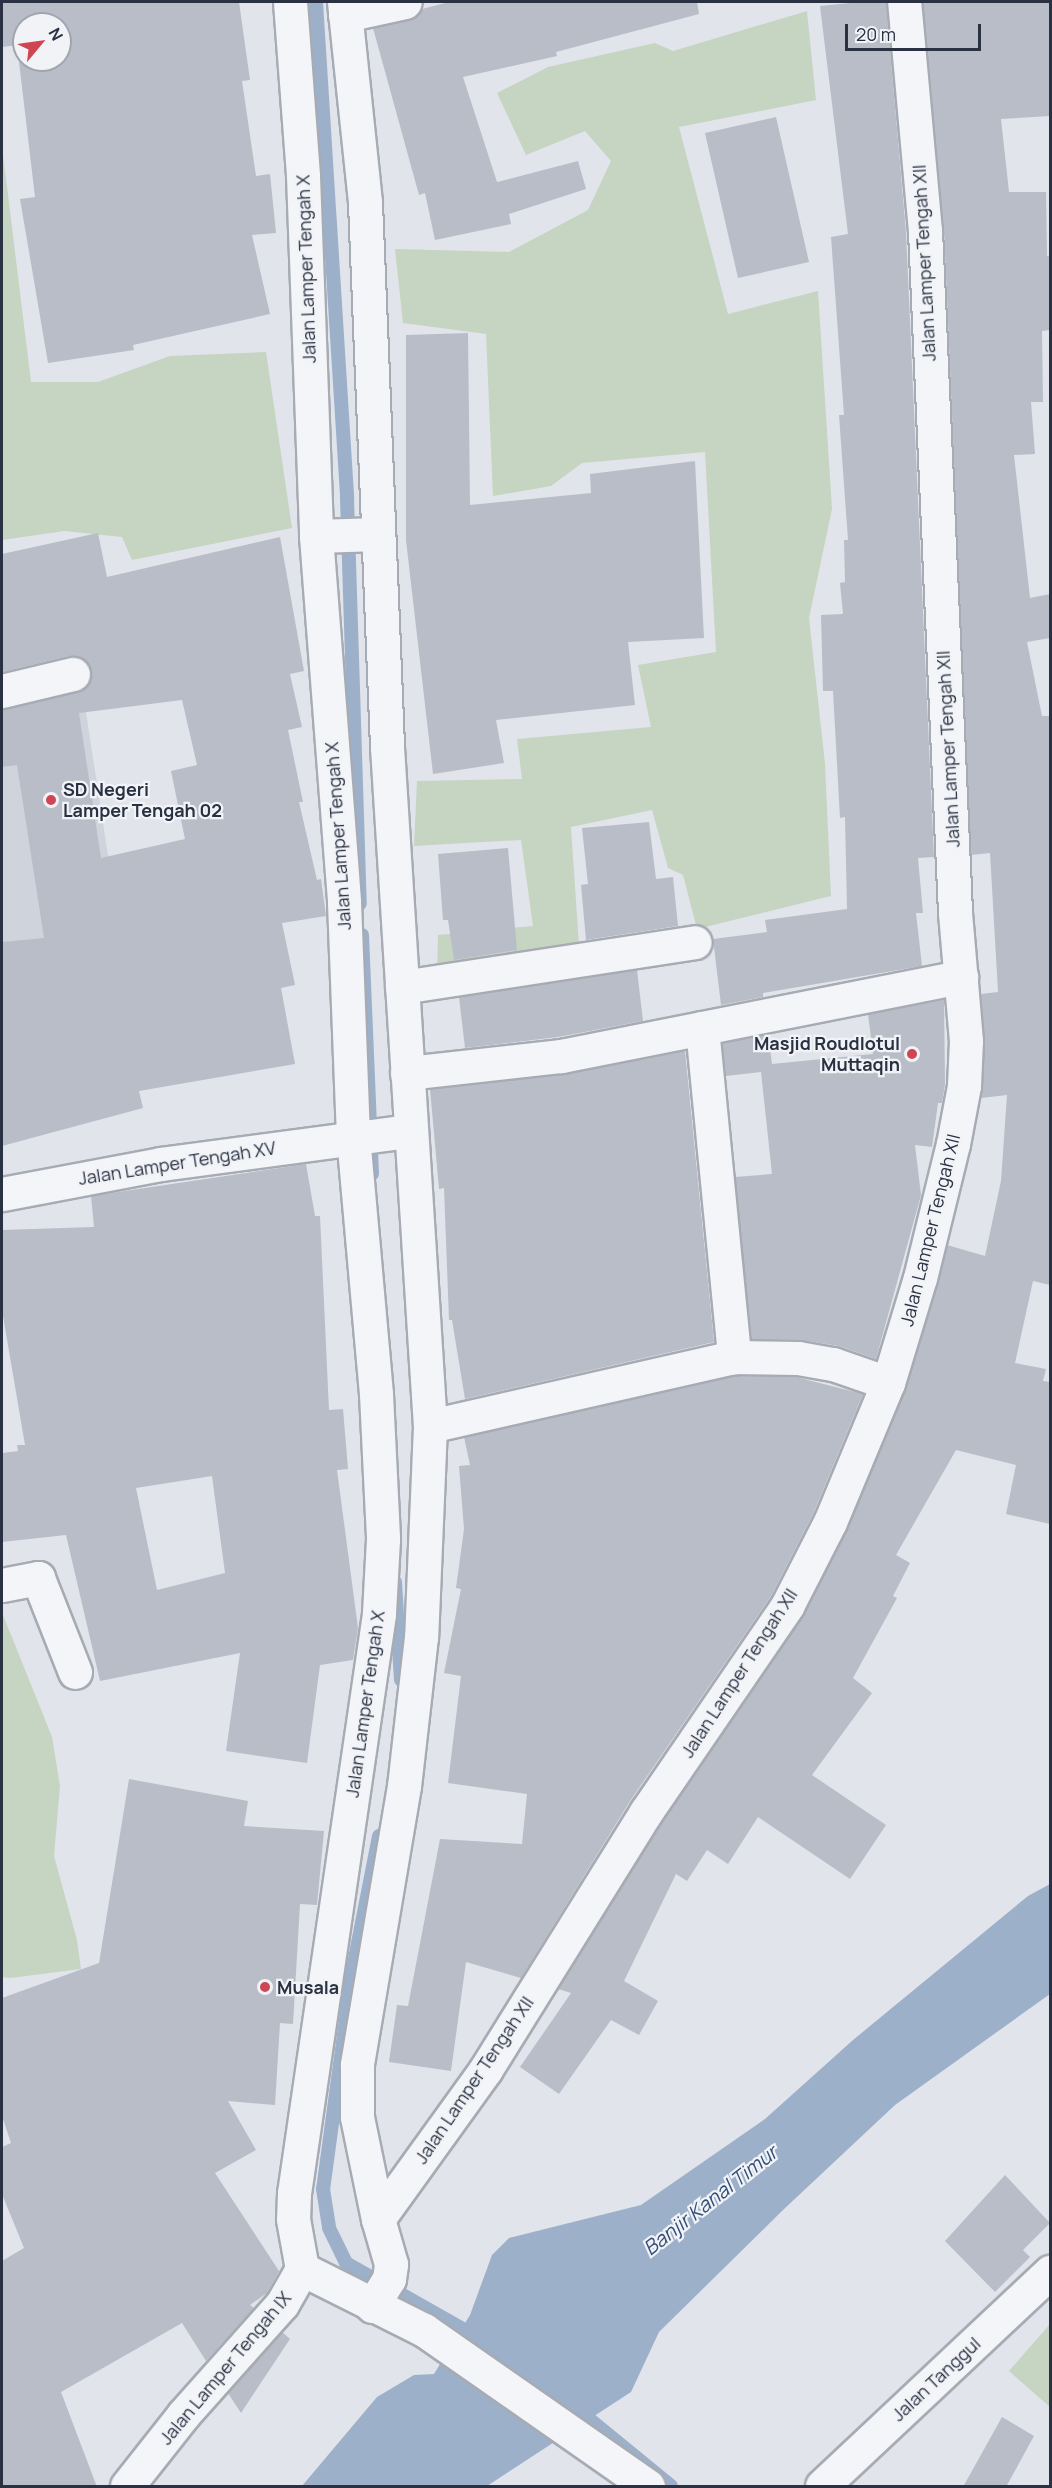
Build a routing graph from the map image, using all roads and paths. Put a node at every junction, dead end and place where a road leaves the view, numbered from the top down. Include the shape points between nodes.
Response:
1 (290, 2) edge
2 (405, 2) edge
3 (904, 2) edge
4 (345, 8) edge
5 (345, 535) junction
6 (73, 674) dead end
7 (2, 691) edge
8 (695, 942) dead end
9 (961, 977) junction
10 (402, 987) junction
11 (702, 1028) junction
12 (407, 1073) junction
13 (382, 1133) junction
14 (2, 1194) edge
15 (734, 1357) junction
16 (888, 1383) junction
17 (430, 1426) junction
18 (2, 1586) edge
19 (75, 1672) dead end
20 (378, 2219) junction
21 (302, 2269) junction
22 (1050, 2272) edge
23 (379, 2295) junction
24 (127, 2487) edge
25 (648, 2487) edge
26 (822, 2487) edge

1 - 5 street, Jalan Lamper Tengah X via 303,176
2 - 4 street
3 - 9 street, Jalan Lamper Tengah XII via 925,231 954,900
4 - 5 street, Jalan Lamper Tengah X via 365,203
5 - 10 street, Jalan Lamper Tengah X
5 - 13 street, Jalan Lamper Tengah X via 344,902
6 - 7 street
8 - 10 street
9 - 11 street
9 - 16 street, Jalan Lamper Tengah XII via 966,1041 964,1086 920,1278
10 - 12 street, Jalan Lamper Tengah X
11 - 12 street via 561,1056
11 - 15 street
12 - 13 street, Jalan Lamper Tengah X
13 - 14 street, Jalan Lamper Tengah XV via 104,1173
13 - 17 street, Jalan Lamper Tengah X
13 - 21 street, Jalan Lamper Tengah X via 376,1394 383,1539 379,1614 294,2193 293,2219
15 - 16 street via 798,1358 833,1364
15 - 17 street
16 - 20 street, Jalan Lamper Tengah XII via 830,1522 787,1606 646,1812 486,2069
17 - 20 street, Jalan Lamper Tengah X via 427,1563 413,1705 385,1908 357,2065 357,2117
18 - 19 street via 38,1578
20 - 23 street via 390,2250
21 - 23 street
21 - 24 street, Jalan Lamper Tengah IX via 282,2304 183,2415
22 - 26 street, Jalan Tanggul
23 - 25 street

